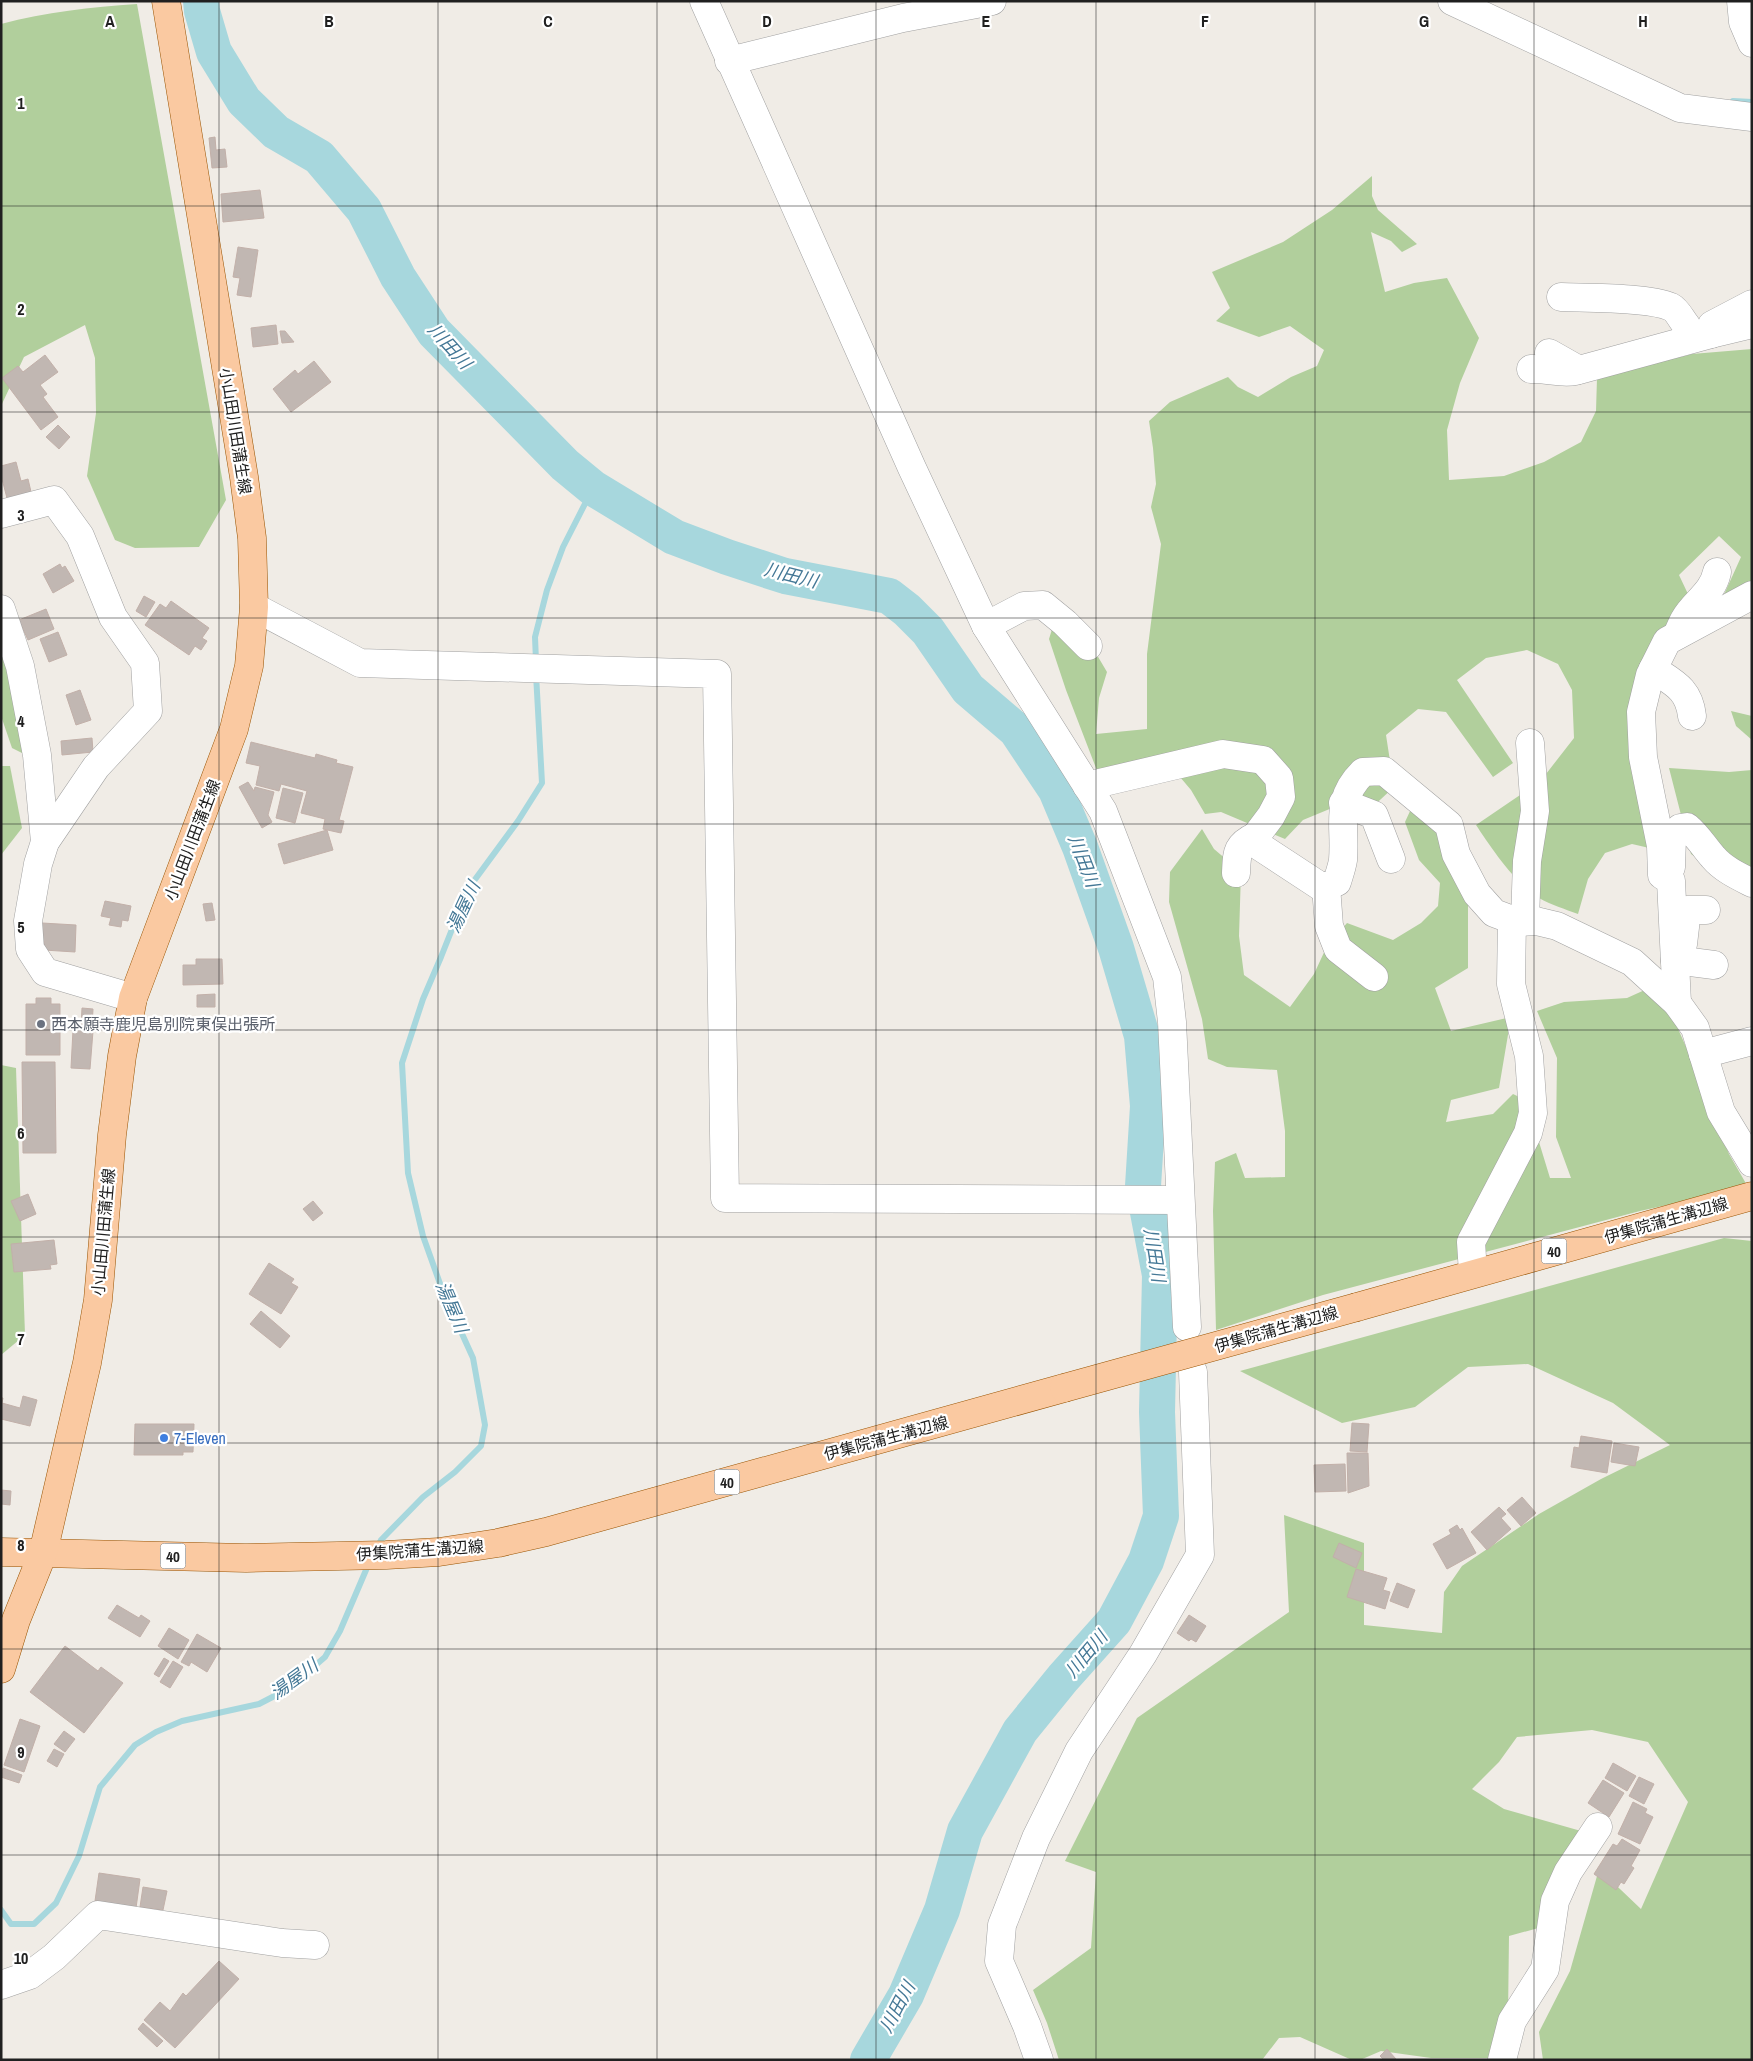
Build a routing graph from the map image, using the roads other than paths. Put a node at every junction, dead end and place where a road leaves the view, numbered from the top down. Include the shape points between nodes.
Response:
1 (166, 1) edge
2 (704, 1) edge
3 (992, 1) edge
4 (1452, 1) edge
5 (1741, 1) edge
6 (1752, 42) edge
7 (729, 61) junction
8 (1752, 117) edge
9 (1561, 298) dead end
10 (1752, 304) edge
11 (1653, 316) dead end
12 (1752, 324) edge
13 (1703, 328) junction
14 (1540, 362) dead end
15 (1, 514) edge
16 (1717, 572) dead end
17 (1752, 595) edge
18 (254, 608) junction
19 (1, 609) edge
20 (986, 626) junction
21 (1676, 637) junction
22 (1088, 646) dead end
23 (1653, 669) junction
24 (1692, 716) dead end
25 (1530, 743) dead end
26 (1087, 786) junction
27 (1343, 803) junction
28 (1256, 836) junction
29 (45, 842) junction
30 (1391, 859) dead end
31 (1660, 870) junction
32 (1236, 874) dead end
33 (1752, 883) edge
34 (1326, 886) junction
35 (1706, 910) dead end
36 (1519, 921) junction
37 (1678, 960) junction
38 (1714, 966) dead end
39 (1374, 977) dead end
40 (133, 998) junction
41 (1677, 1003) junction
42 (1752, 1040) edge
43 (1703, 1054) junction
44 (1752, 1163) edge
45 (1752, 1196) edge
46 (1180, 1200) junction
47 (1473, 1274) junction
48 (1187, 1328) dead end
49 (1193, 1372) dead end
50 (1, 1552) edge
51 (43, 1554) junction
52 (1, 1669) edge
53 (1598, 1826) dead end
54 (315, 1945) dead end
55 (1, 1986) edge
56 (1038, 2060) edge
57 (1502, 2060) edge

1 - 18 main road, 小山田川田蒲生線 via 244,477 252,538
2 - 7 street
3 - 7 street via 903,18
4 - 8 street via 1680,108
5 - 6 street via 1743,22
7 - 20 street
9 - 13 street via 1655,303 1673,308
10 - 13 street
11 - 13 street via 1678,325
12 - 13 street
13 - 14 street via 1579,370
15 - 29 street via 54,500 80,536 113,617 145,663 148,712 96,768
16 - 21 street via 1710,591 1687,614
17 - 21 street
18 - 40 main road, 小山田川田蒲生線 via 249,666 234,730
18 - 46 street via 360,663 717,674 725,1198
19 - 29 street via 20,666 37,755
20 - 22 street via 1024,606 1043,605
20 - 26 street
21 - 23 street via 1667,642
23 - 24 street via 1679,686 1690,702
23 - 31 street via 1641,712 1643,757 1661,846
25 - 36 street via 1535,811
26 - 28 street via 1223,754 1263,760 1279,778 1281,797 1272,816
26 - 46 street via 1103,812 1167,977
27 - 30 street via 1374,816
27 - 34 street via 1343,861 1337,882
27 - 36 street via 1351,784 1363,772 1384,771 1449,825 1456,854 1477,894 1494,914
28 - 32 street via 1244,842 1237,853
28 - 34 street via 1259,846 1323,888
29 - 40 street via 28,921 30,949 45,972
31 - 33 street via 1672,838 1680,828 1687,827 1714,858 1732,873
31 - 37 street
34 - 39 street via 1329,926 1338,949
35 - 37 street via 1687,910
36 - 41 street via 1557,926 1632,962
36 - 47 street via 1511,984 1529,1056 1533,1113 1528,1134 1471,1242
37 - 38 street
37 - 41 street
40 - 51 main road, 小山田川田蒲生線 via 112,1136 98,1300 75,1420
41 - 43 street via 1695,1028
42 - 43 street
43 - 44 street via 1721,1112
45 - 47 main road, 伊集院蒲生溝辺線 / 40
46 - 48 street
47 - 51 main road, 伊集院蒲生溝辺線 / 40, bridge via 498,1544 386,1555 246,1558
49 - 56 street via 1200,1555 1144,1654 1079,1751 1036,1838 1002,1925 999,1960
50 - 51 main road, 伊集院蒲生溝辺線 / 40
51 - 52 main road, 小山田川田蒲生線 via 16,1620
53 - 57 street via 1568,1872 1555,1900 1545,1969 1512,2021
54 - 55 street via 282,1943 98,1915 54,1957 30,1974

